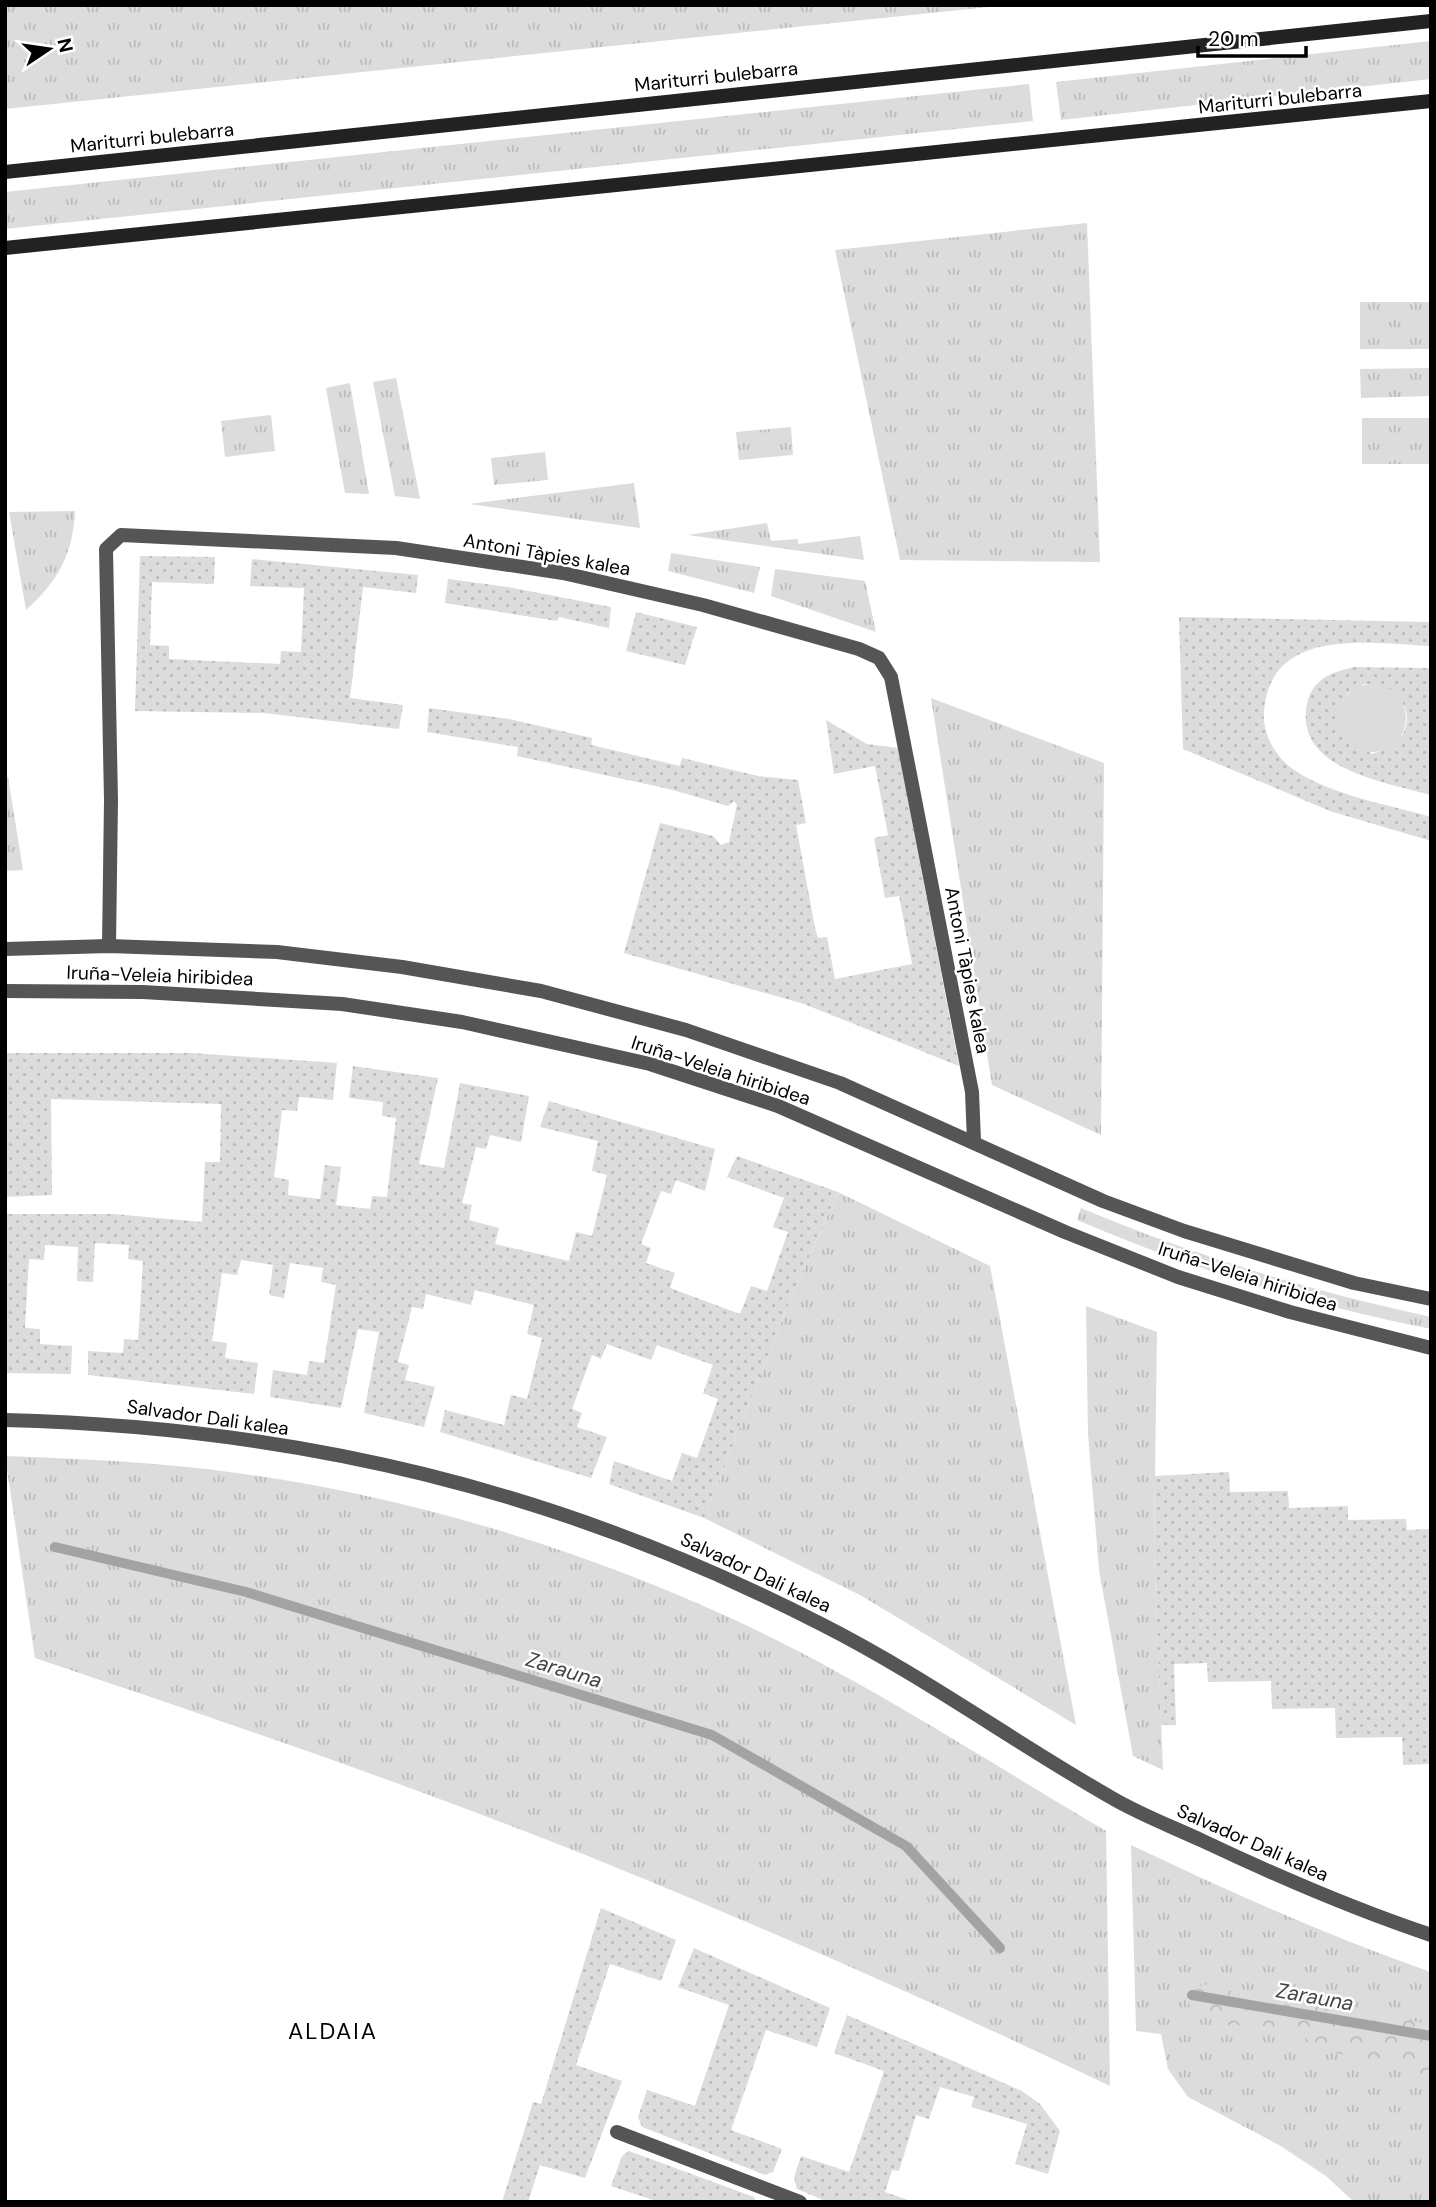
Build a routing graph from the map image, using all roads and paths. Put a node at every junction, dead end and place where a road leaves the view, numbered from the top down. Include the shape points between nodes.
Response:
1 (1431, 21) edge
2 (1431, 101) edge
3 (5, 172) edge
4 (5, 248) edge
5 (109, 946) junction
6 (5, 949) edge
7 (5, 991) edge
8 (974, 1141) junction
9 (1431, 1299) edge
10 (1431, 1348) edge
11 (5, 1420) edge
12 (1431, 1936) edge
13 (617, 2132) dead end
14 (800, 2202) edge

1 - 3 main road, Mariturri bulebarra
2 - 4 main road, Mariturri bulebarra
5 - 6 street, Iruña-Veleia hiribidea
5 - 8 street, Iruña-Veleia hiribidea via 277,952 541,991 712,1038 840,1083
5 - 8 street, Antoni Tàpies kalea via 106,549 121,535 396,548 564,573 691,602 879,658 891,677 972,1092
7 - 10 street, Iruña-Veleia hiribidea via 143,992 342,1004 462,1022 650,1064 778,1106 1178,1277
8 - 9 street, Iruña-Veleia hiribidea via 1103,1201 1184,1231 1354,1283
11 - 12 street, Salvador Dali kalea via 110,1423 253,1441 441,1476 544,1506 699,1564 825,1625 1115,1800 1264,1870
13 - 14 street

